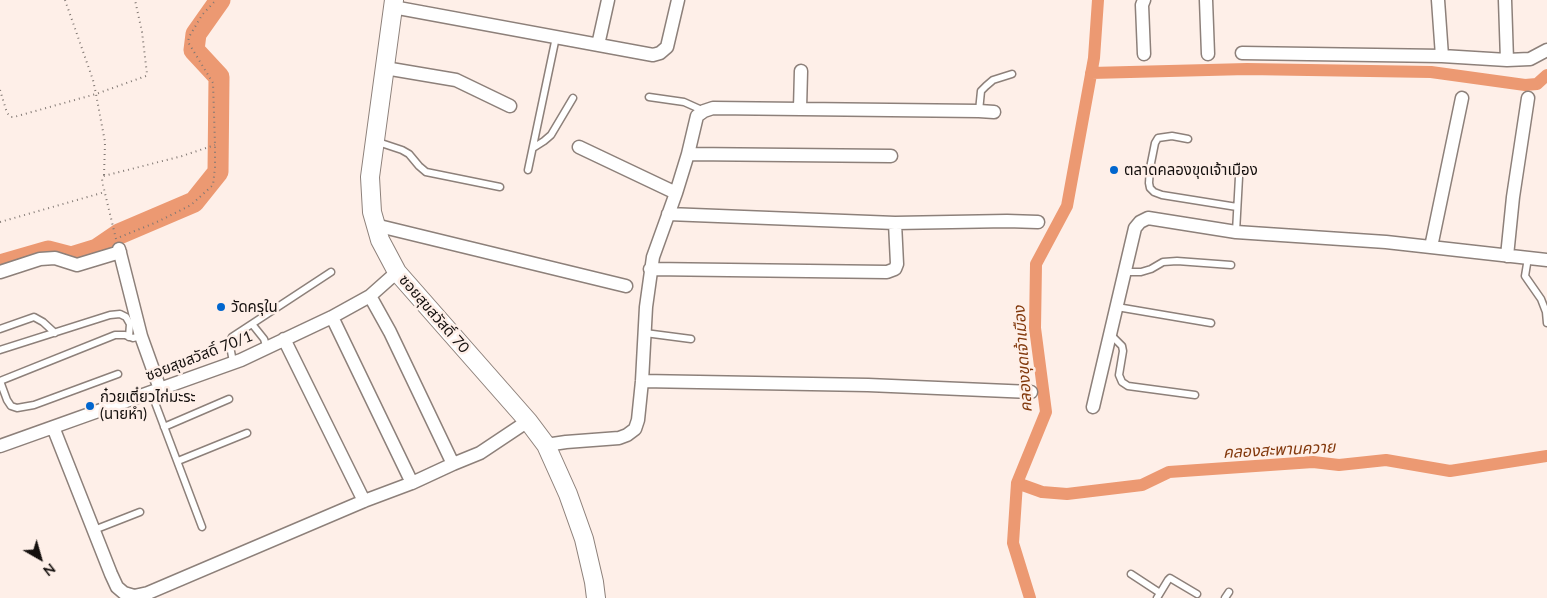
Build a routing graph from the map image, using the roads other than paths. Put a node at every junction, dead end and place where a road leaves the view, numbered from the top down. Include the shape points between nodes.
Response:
1 (608, 0) edge
2 (678, 0) edge
3 (1144, 0) edge
4 (1206, 0) edge
5 (1438, 0) edge
6 (1505, 0) edge
7 (394, 4) edge
8 (556, 37) junction
9 (598, 45) junction
10 (1547, 50) edge
11 (1242, 53) dead end
12 (1144, 54) dead end
13 (1208, 54) dead end
14 (1442, 56) junction
15 (1506, 60) junction
16 (385, 68) junction
17 (801, 71) dead end
18 (1012, 74) dead end
19 (649, 97) dead end
20 (573, 98) dead end
21 (1462, 98) dead end
22 (1528, 98) dead end
23 (510, 106) dead end
24 (800, 109) junction
25 (704, 111) junction
26 (979, 111) junction
27 (994, 112) dead end
28 (1188, 139) dead end
29 (375, 141) junction
30 (579, 147) dead end
31 (533, 148) junction
32 (688, 154) junction
33 (891, 156) dead end
34 (528, 170) dead end
35 (1238, 177) dead end
36 (500, 187) dead end
37 (676, 193) junction
38 (1237, 207) junction
39 (668, 214) junction
40 (1038, 222) dead end
41 (894, 223) junction
42 (375, 225) junction
43 (1236, 232) junction
44 (1431, 247) junction
45 (1507, 256) junction
46 (1528, 258) junction
47 (1547, 260) edge
48 (1231, 265) dead end
49 (650, 269) junction
50 (0, 272) edge
51 (331, 272) dead end
52 (397, 272) junction
53 (1125, 272) junction
54 (626, 286) dead end
55 (370, 296) junction
56 (1116, 307) junction
57 (332, 317) junction
58 (1211, 323) dead end
59 (1547, 323) edge
60 (252, 324) junction
61 (0, 329) edge
62 (55, 333) junction
63 (645, 333) junction
64 (1110, 334) junction
65 (135, 337) junction
66 (284, 339) junction
67 (691, 339) dead end
68 (266, 348) junction
69 (0, 350) edge
70 (233, 362) junction
71 (118, 374) dead end
72 (0, 381) edge
73 (642, 381) junction
74 (155, 390) junction
75 (1031, 392) dead end
76 (1195, 395) dead end
77 (228, 399) dead end
78 (1093, 407) dead end
79 (528, 422) junction
80 (53, 427) junction
81 (164, 427) junction
82 (247, 433) dead end
83 (3, 445) edge
84 (546, 445) junction
85 (178, 461) junction
86 (454, 464) junction
87 (412, 483) junction
88 (364, 501) junction
89 (140, 512) dead end
90 (202, 527) dead end
91 (94, 530) junction
92 (1131, 574) dead end
93 (1197, 594) dead end
94 (1158, 596) edge
95 (596, 598) edge

1 - 9 street
2 - 9 street via 667,47 660,53 653,55
3 - 12 street
4 - 13 street
5 - 14 street
6 - 15 street
7 - 8 street
7 - 16 street, ซอยสุขสวัสดิ์ 70
8 - 9 street
8 - 31 lane
10 - 15 street via 1530,60
11 - 14 street
14 - 15 street
16 - 23 street via 456,80
16 - 29 street, ซอยสุขสวัสดิ์ 70
17 - 24 street
18 - 26 lane via 993,80 981,91
19 - 25 lane via 684,102
20 - 31 lane via 551,135
21 - 44 street
22 - 45 street
24 - 25 street via 714,108
24 - 26 street
25 - 32 street via 695,121
26 - 27 street
28 - 38 lane via 1158,138 1150,168 1150,188 1162,195
29 - 36 lane via 409,154 426,172
29 - 42 street, ซอยสุขสวัสดิ์ 70 via 370,177
30 - 37 street
31 - 34 lane
32 - 33 street
32 - 37 street
35 - 38 lane
37 - 39 street
38 - 43 lane
39 - 41 street
39 - 49 street
40 - 41 street
41 - 49 street via 897,264 895,270 887,272
42 - 52 street, ซอยสุขสวัสดิ์ 70
42 - 54 street
43 - 44 street
43 - 53 street via 1148,218 1135,228
44 - 45 street
45 - 46 street
46 - 47 street
46 - 59 lane via 1525,276 1541,299
48 - 53 lane via 1177,261 1163,262 1141,272
49 - 63 street
50 - 65 street via 40,259 52,258 77,265 118,245
51 - 60 lane
52 - 55 street, ซอยสุขสวัสดิ์ 70/1
52 - 79 street, ซอยสุขสวัสดิ์ 70
53 - 56 street
55 - 57 street, ซอยสุขสวัสดิ์ 70/1
55 - 86 street
56 - 58 lane
56 - 64 street
57 - 66 street, ซอยสุขสวัสดิ์ 70/1
57 - 87 street
60 - 68 lane via 264,339
60 - 70 lane via 230,341
61 - 62 lane via 34,317
62 - 65 lane via 120,314 126,317
62 - 69 lane
63 - 67 lane
63 - 73 street
64 - 76 lane via 1122,346 1119,376 1122,382 1128,386
64 - 78 street
65 - 72 lane via 115,335
65 - 74 street
66 - 68 street, ซอยสุขสวัสดิ์ 70/1
66 - 88 street
68 - 70 street, ซอยสุขสวัสดิ์ 70/1
70 - 74 street, ซอยสุขสวัสดิ์ 70/1
71 - 72 lane via 34,405 17,408 7,400
73 - 75 street
73 - 84 street via 638,420 635,429 627,435
74 - 80 street, ซอยสุขสวัสดิ์ 70/1
74 - 81 lane
77 - 81 lane
79 - 84 street, ซอยสุขสวัสดิ์ 70
79 - 86 street via 480,453
80 - 83 street, ซอยสุขสวัสดิ์ 70/1
80 - 91 street
81 - 85 lane
82 - 85 lane
84 - 95 street, ซอยสุขสวัสดิ์ 70 via 584,539
85 - 90 lane
86 - 87 street
87 - 88 street
88 - 91 street via 148,594 134,596 117,587
89 - 91 lane
92 - 94 lane
93 - 94 lane via 1170,578

